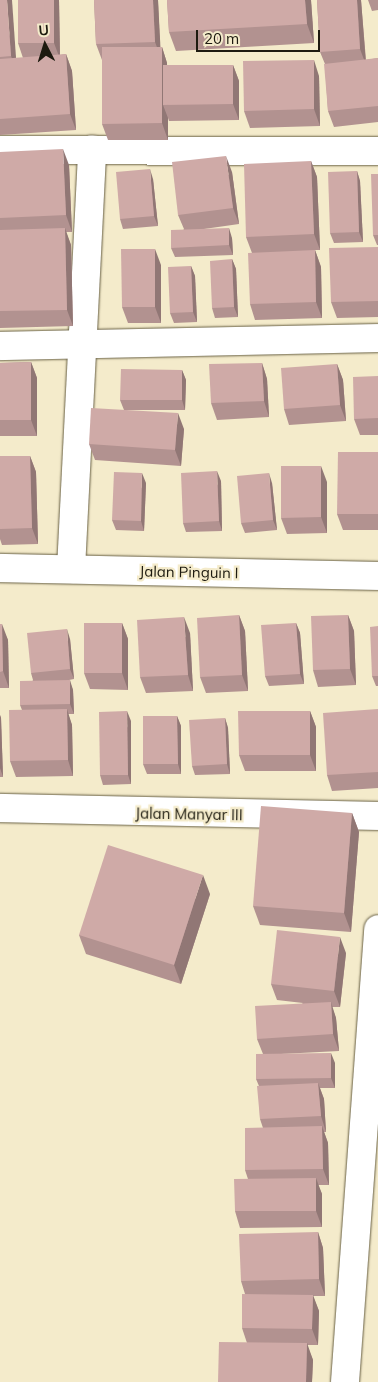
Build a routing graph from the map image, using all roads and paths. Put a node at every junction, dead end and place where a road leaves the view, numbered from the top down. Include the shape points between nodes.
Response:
1 (0, 150) edge
2 (92, 150) junction
3 (378, 151) edge
4 (378, 338) edge
5 (0, 346) edge
6 (83, 346) junction
7 (0, 568) edge
8 (71, 568) junction
9 (378, 576) edge
10 (0, 808) edge
11 (378, 816) edge
12 (378, 930) edge
13 (345, 1382) edge

1 - 2 street
2 - 3 street
2 - 6 street
4 - 6 street
5 - 6 street
6 - 8 street
7 - 8 street, Jalan Pinguin I
8 - 9 street, Jalan Pinguin I
10 - 11 street, Jalan Manyar III
12 - 13 street

